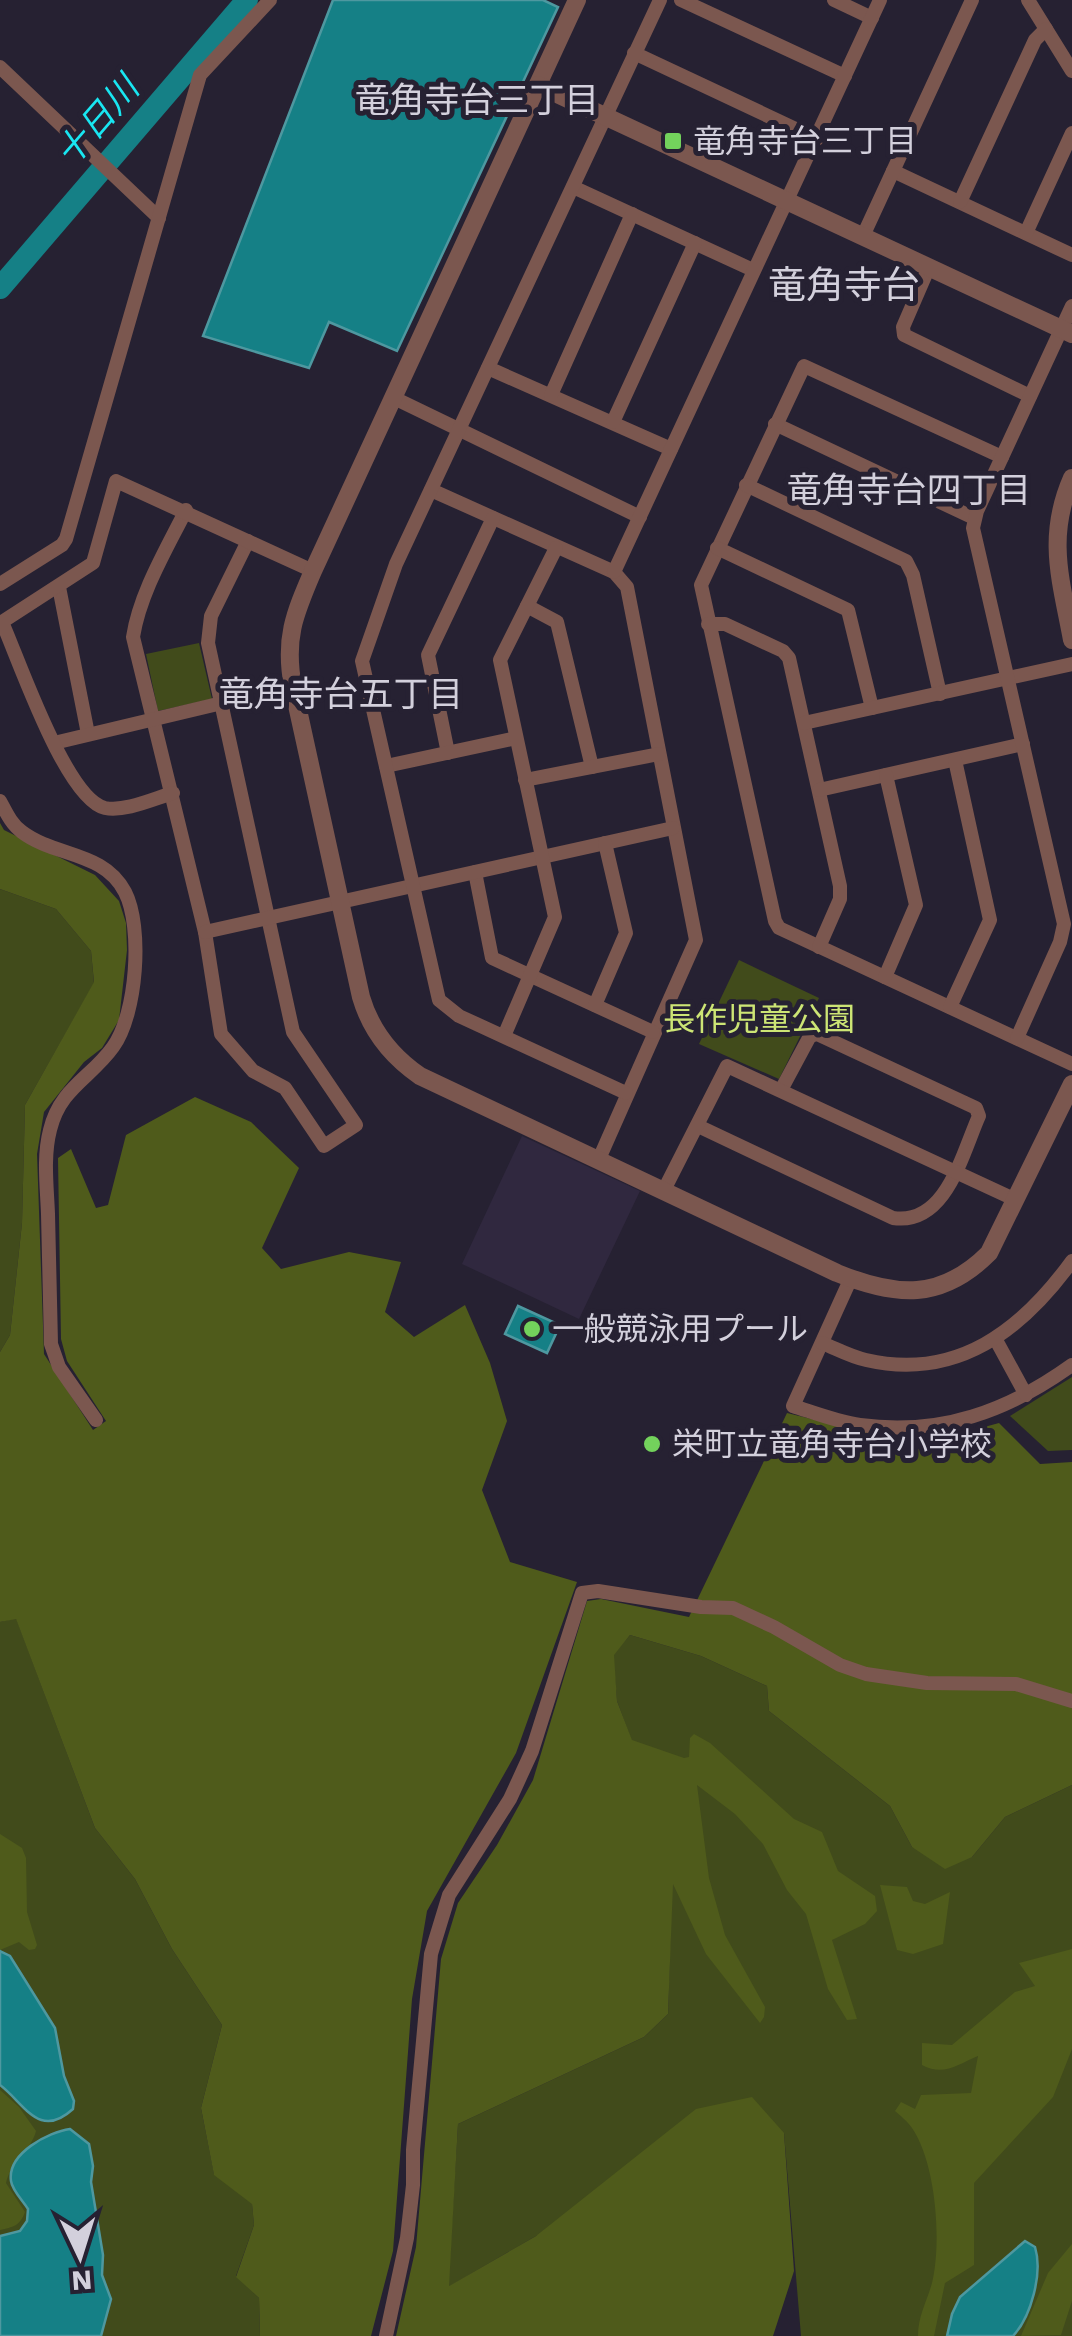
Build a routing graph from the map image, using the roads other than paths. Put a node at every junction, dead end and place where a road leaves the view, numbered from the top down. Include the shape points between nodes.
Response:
1 (270, 0) edge
2 (577, 0) edge
3 (660, 0) edge
4 (681, 0) edge
5 (834, 0) edge
6 (880, 0) edge
7 (972, 0) edge
8 (1028, 0) edge
9 (872, 18) junction
10 (1046, 29) junction
11 (634, 54) junction
12 (0, 67) edge
13 (1072, 70) edge
14 (846, 76) junction
15 (538, 85) junction
16 (604, 116) junction
17 (1072, 132) edge
18 (817, 139) junction
19 (893, 172) junction
20 (573, 187) junction
21 (785, 202) junction
22 (960, 202) junction
23 (632, 214) junction
24 (160, 218) junction
25 (1026, 233) junction
26 (863, 236) junction
27 (695, 243) junction
28 (1072, 255) edge
29 (929, 267) junction
30 (754, 270) junction
31 (1072, 306) edge
32 (1067, 332) edge
33 (488, 368) junction
34 (551, 395) junction
35 (1030, 396) junction
36 (394, 398) junction
37 (613, 422) junction
38 (775, 424) junction
39 (460, 428) junction
40 (671, 449) junction
41 (1002, 457) junction
42 (1072, 478) edge
43 (746, 485) junction
44 (431, 490) junction
45 (186, 510) junction
46 (640, 517) junction
47 (493, 518) junction
48 (974, 518) junction
49 (248, 541) junction
50 (556, 548) junction
51 (717, 548) junction
52 (313, 572) junction
53 (614, 572) junction
54 (0, 584) edge
55 (59, 586) junction
56 (527, 606) junction
57 (708, 624) junction
58 (1072, 640) edge
59 (1072, 664) edge
60 (1008, 679) junction
61 (940, 694) junction
62 (222, 702) junction
63 (872, 708) junction
64 (154, 717) junction
65 (804, 723) junction
66 (88, 734) junction
67 (516, 738) junction
68 (54, 744) junction
69 (1023, 744) junction
70 (448, 752) junction
71 (659, 754) junction
72 (955, 760) junction
73 (386, 766) junction
74 (592, 767) junction
75 (886, 775) junction
76 (525, 780) junction
77 (819, 790) junction
78 (173, 793) junction
79 (0, 801) edge
80 (673, 828) junction
81 (605, 844) junction
82 (542, 857) junction
83 (475, 872) junction
84 (412, 887) junction
85 (340, 902) junction
86 (267, 919) junction
87 (206, 932) junction
88 (819, 947) junction
89 (533, 974) junction
90 (885, 977) junction
91 (594, 1005) junction
92 (950, 1007) junction
93 (652, 1032) junction
94 (504, 1036) junction
95 (1017, 1038) junction
96 (1072, 1064) edge
97 (1072, 1084) edge
98 (781, 1090) junction
99 (626, 1092) junction
100 (698, 1126) junction
101 (598, 1158) junction
102 (954, 1172) junction
103 (664, 1190) junction
104 (1016, 1200) junction
105 (1072, 1261) edge
106 (851, 1278) junction
107 (996, 1340) junction
108 (822, 1343) junction
109 (1072, 1365) edge
110 (1026, 1395) junction
111 (96, 1420) dead end
112 (1072, 1700) edge
113 (386, 2336) edge

1 - 24 street via 200,75
2 - 15 street
3 - 11 street
4 - 14 street
5 - 9 street
6 - 9 street
7 - 19 street
8 - 10 street
9 - 14 street
10 - 13 street
10 - 22 street
11 - 16 street
11 - 18 street
12 - 24 street
14 - 18 street
15 - 16 street
15 - 36 street
16 - 20 street
16 - 21 street
17 - 25 street
18 - 21 street
19 - 22 street
19 - 26 street
20 - 23 street
20 - 33 street
21 - 26 street
21 - 30 street
22 - 25 street
23 - 27 street
23 - 34 street
24 - 54 street via 66,539
25 - 28 street
26 - 29 street
27 - 30 street
27 - 37 street
29 - 32 street
29 - 35 street via 904,335
30 - 40 street
31 - 32 street
32 - 35 street
33 - 34 street
33 - 39 street
34 - 37 street
35 - 41 street
36 - 39 street
36 - 52 street
37 - 40 street
38 - 41 street via 807,365
38 - 43 street
38 - 48 street
39 - 44 street
39 - 46 street
40 - 46 street
41 - 48 street
42 - 58 street via 1056,537
43 - 51 street
43 - 61 street via 906,561
44 - 47 street
44 - 73 street via 363,650
45 - 49 street
45 - 55 street via 116,481 94,563
45 - 64 street via 135,623
46 - 53 street
47 - 50 street
47 - 70 street via 428,655
48 - 60 street
49 - 52 street
49 - 62 street via 207,627
50 - 53 street
50 - 56 street
51 - 57 street via 701,585
51 - 63 street via 848,610
52 - 85 street via 294,618 288,659
53 - 71 street via 627,587
55 - 66 street
55 - 68 street via 2,622
56 - 67 street via 500,660
56 - 74 street via 557,622
57 - 65 street via 725,624 786,654
57 - 88 street via 775,921
59 - 60 street
60 - 61 street
60 - 69 street
61 - 63 street
62 - 64 street
62 - 86 street
63 - 65 street
64 - 66 street
64 - 78 street
65 - 77 street
66 - 68 street
67 - 70 street
67 - 76 street
68 - 78 street via 76,787 101,808
69 - 72 street
69 - 95 street via 1064,924
70 - 73 street
71 - 74 street
71 - 80 street
72 - 75 street
72 - 92 street via 990,920
73 - 84 street
74 - 76 street
75 - 77 street
75 - 90 street via 916,905
76 - 82 street
77 - 88 street via 840,893
78 - 87 street
79 - 111 street via 23,834 100,864 116,877 132,907 135,971 125,1026 72,1086 57,1111 46,1156 52,1344
80 - 81 street
80 - 93 street via 696,940
81 - 82 street
81 - 91 street via 626,933
82 - 83 street
82 - 89 street via 556,916
83 - 84 street
83 - 89 street via 492,958
84 - 85 street
84 - 94 street via 439,1000
85 - 86 street
85 - 101 street via 365,1010 398,1059 435,1084
86 - 87 street
86 - 87 street via 296,1039 356,1125 324,1146 285,1088 253,1071 221,1034
88 - 90 street
89 - 91 street
89 - 94 street
90 - 92 street
91 - 93 street
92 - 95 street
93 - 99 street
94 - 99 street
95 - 96 street
97 - 104 street
98 - 100 street via 727,1066
98 - 102 street
98 - 102 street via 816,1034 976,1108
99 - 101 street
100 - 102 street via 893,1218 929,1211
100 - 103 street
101 - 103 street
102 - 104 street
103 - 106 street
104 - 106 street via 989,1252 946,1284 893,1291
105 - 107 street via 1044,1299
106 - 108 street
107 - 108 street via 957,1358 901,1366
107 - 110 street
108 - 110 street via 793,1406 856,1424 960,1420
109 - 110 street
112 - 113 street via 1016,1684 866,1674 733,1608 582,1592 532,1751 440,1917 431,1954 407,2238

